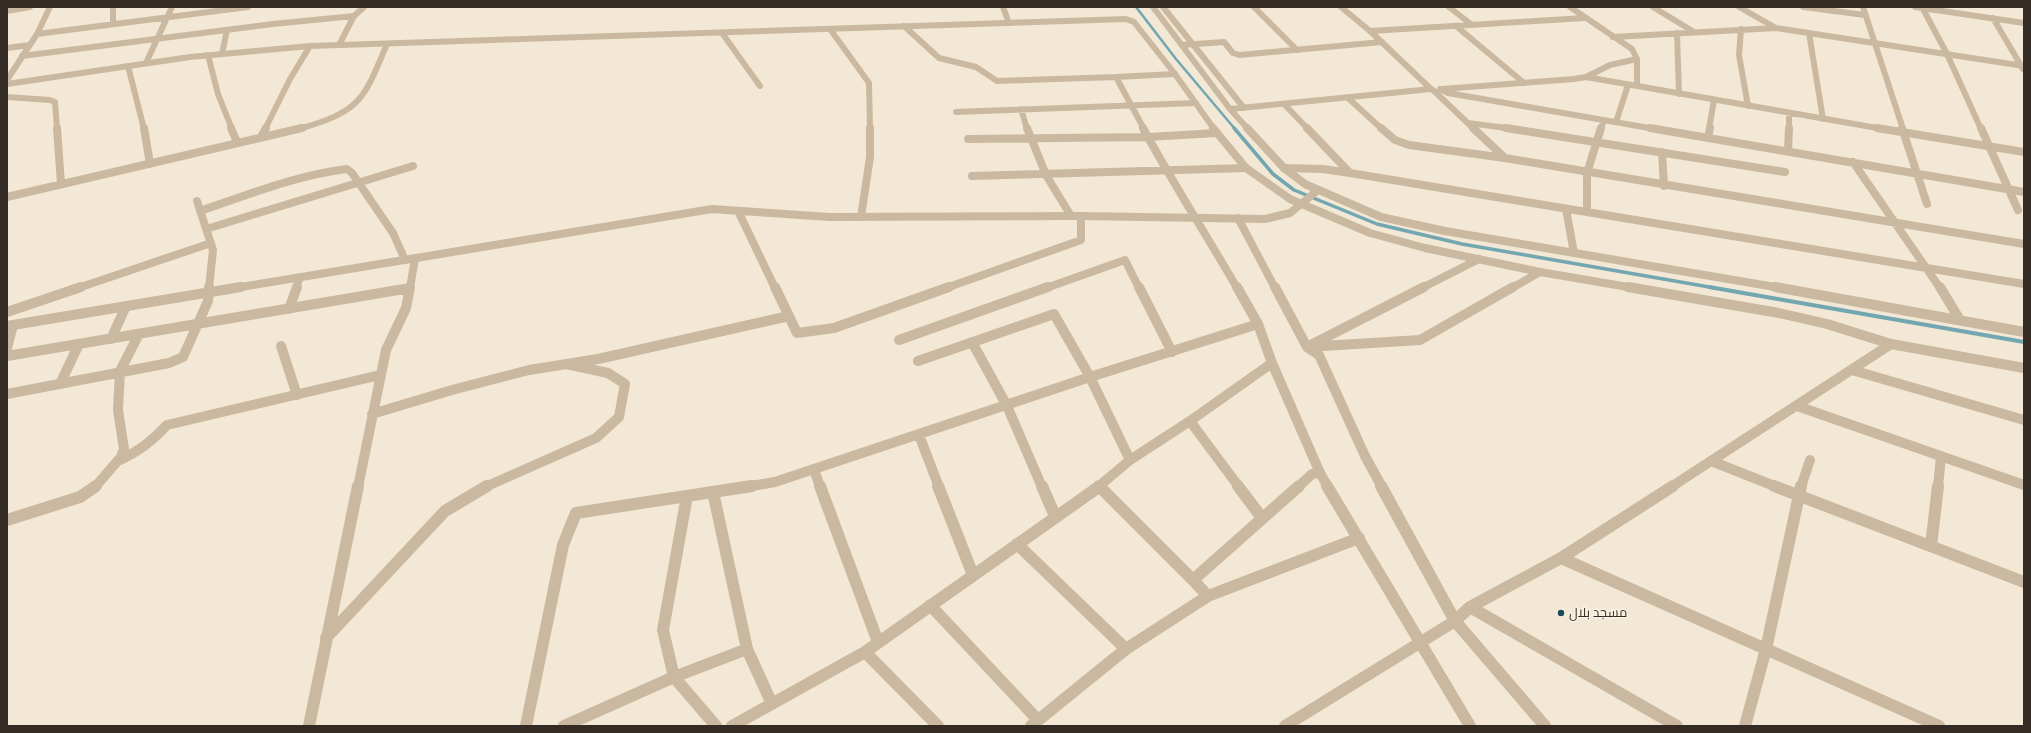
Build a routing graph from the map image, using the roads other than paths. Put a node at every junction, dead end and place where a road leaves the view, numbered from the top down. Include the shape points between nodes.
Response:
1 (30, 7) edge
2 (50, 7) edge
3 (172, 7) edge
4 (248, 7) edge
5 (364, 7) edge
6 (1003, 7) edge
7 (1153, 7) edge
8 (1163, 7) edge
9 (1266, 7) edge
10 (1341, 7) edge
11 (1449, 7) edge
12 (1570, 7) edge
13 (1653, 7) edge
14 (1739, 7) edge
15 (1802, 7) edge
16 (1863, 7) edge
17 (1915, 7) edge
18 (1976, 7) edge
19 (1255, 8) edge
20 (1923, 8) edge
21 (113, 10) dead end
22 (7, 11) edge
23 (1865, 15) junction
24 (354, 16) junction
25 (168, 17) junction
26 (1984, 17) junction
27 (1585, 18) junction
28 (1993, 18) junction
29 (2024, 22) edge
30 (1009, 23) junction
31 (113, 24) junction
32 (1472, 25) junction
33 (904, 26) junction
34 (1456, 26) junction
35 (1776, 28) junction
36 (830, 29) junction
37 (227, 30) junction
38 (1741, 30) junction
39 (1370, 31) junction
40 (1694, 32) junction
41 (722, 33) junction
42 (1677, 33) junction
43 (1809, 33) junction
44 (37, 34) junction
45 (1613, 37) junction
46 (158, 39) junction
47 (1382, 42) junction
48 (1873, 42) junction
49 (387, 44) junction
50 (1193, 44) junction
51 (30, 45) junction
52 (339, 45) junction
53 (1182, 45) junction
54 (310, 46) junction
55 (7, 48) edge
56 (1297, 50) junction
57 (222, 54) junction
58 (1947, 54) junction
59 (208, 55) junction
60 (22, 56) junction
61 (1637, 59) junction
62 (146, 63) junction
63 (128, 66) junction
64 (2023, 67) edge
65 (1175, 74) junction
66 (1116, 76) junction
67 (1586, 77) junction
68 (7, 80) edge
69 (1524, 83) junction
70 (7, 84) edge
71 (1628, 85) junction
72 (760, 86) dead end
73 (1637, 86) junction
74 (1431, 89) junction
75 (1440, 89) junction
76 (1680, 94) junction
77 (7, 97) edge
78 (1348, 98) junction
79 (1714, 100) junction
80 (1196, 103) junction
81 (1284, 104) junction
82 (1130, 106) junction
83 (1748, 106) junction
84 (1244, 108) junction
85 (1021, 109) junction
86 (1230, 109) junction
87 (956, 112) dead end
88 (1790, 113) junction
89 (1823, 119) junction
90 (1604, 120) junction
91 (1616, 122) junction
92 (1468, 123) junction
93 (1904, 132) junction
94 (1218, 133) junction
95 (261, 137) junction
96 (1148, 137) junction
97 (1030, 138) junction
98 (1708, 138) junction
99 (968, 139) dead end
100 (1596, 141) junction
101 (237, 142) junction
102 (1990, 146) junction
103 (1788, 151) junction
104 (1662, 152) junction
105 (2024, 152) edge
106 (1505, 158) junction
107 (1853, 162) junction
108 (150, 164) junction
109 (413, 166) dead end
110 (1246, 168) junction
111 (1284, 168) junction
112 (1165, 169) junction
113 (1785, 172) dead end
114 (1350, 173) junction
115 (1588, 173) junction
116 (1915, 173) junction
117 (1046, 175) junction
118 (972, 176) dead end
119 (357, 182) junction
120 (61, 184) junction
121 (1664, 186) junction
122 (1318, 190) junction
123 (2009, 190) junction
124 (2024, 192) edge
125 (7, 197) edge
126 (197, 201) dead end
127 (1301, 204) junction
128 (1927, 204) dead end
129 (1566, 209) junction
130 (2018, 210) dead end
131 (738, 211) junction
132 (200, 212) junction
133 (1587, 212) junction
134 (861, 216) junction
135 (1071, 216) junction
136 (1081, 216) junction
137 (1197, 218) junction
138 (1238, 218) junction
139 (1895, 223) junction
140 (206, 229) junction
141 (211, 243) junction
142 (2024, 244) edge
143 (1574, 253) junction
144 (1479, 258) junction
145 (410, 259) junction
146 (1928, 268) junction
147 (1540, 272) junction
148 (300, 277) junction
149 (2024, 284) edge
150 (410, 288) junction
151 (208, 292) junction
152 (126, 306) junction
153 (289, 308) junction
154 (7, 312) edge
155 (789, 316) junction
156 (1960, 320) junction
157 (198, 324) junction
158 (1258, 324) junction
159 (10, 325) edge
160 (2024, 332) edge
161 (139, 334) junction
162 (111, 339) junction
163 (899, 340) dead end
164 (972, 342) junction
165 (79, 344) junction
166 (1891, 344) junction
167 (281, 346) dead end
168 (1307, 347) junction
169 (7, 348) edge
170 (1172, 352) junction
171 (7, 356) edge
172 (918, 361) dead end
173 (1272, 363) junction
174 (566, 364) junction
175 (2024, 368) edge
176 (1852, 370) junction
177 (120, 371) junction
178 (380, 375) junction
179 (1090, 377) junction
180 (60, 384) junction
181 (7, 394) edge
182 (297, 395) junction
183 (1007, 406) junction
184 (1797, 406) junction
185 (372, 414) junction
186 (2024, 420) edge
187 (1190, 422) junction
188 (919, 435) junction
189 (1941, 456) junction
190 (1130, 460) junction
191 (1810, 460) dead end
192 (118, 461) junction
193 (1711, 461) junction
194 (814, 469) junction
195 (1320, 472) junction
196 (2024, 485) edge
197 (1099, 486) junction
198 (713, 492) junction
199 (1798, 494) junction
200 (687, 496) junction
201 (1055, 516) junction
202 (1262, 518) junction
203 (7, 520) edge
204 (1359, 538) junction
205 (1017, 544) junction
206 (1931, 546) junction
207 (1561, 558) junction
208 (973, 575) junction
209 (1193, 580) junction
210 (2024, 582) edge
211 (1208, 596) junction
212 (930, 605) junction
213 (1470, 608) junction
214 (1455, 621) junction
215 (326, 638) junction
216 (878, 642) junction
217 (1420, 643) junction
218 (1126, 648) junction
219 (1766, 649) junction
220 (747, 650) junction
221 (865, 652) junction
222 (674, 677) junction
223 (772, 704) junction
224 (1034, 723) edge
225 (309, 726) edge
226 (526, 726) edge
227 (564, 726) edge
228 (716, 726) edge
229 (732, 726) edge
230 (938, 726) edge
231 (1285, 726) edge
232 (1470, 726) edge
233 (1545, 726) edge
234 (1677, 726) edge
235 (1745, 726) edge
236 (1939, 726) edge

1 - 22 street
2 - 44 street
3 - 25 street
4 - 25 street
5 - 24 street
6 - 30 street
7 - 53 street
8 - 50 street
9 - 19 street
10 - 39 street
11 - 32 street
12 - 27 street
13 - 40 street
14 - 35 street
15 - 23 street
16 - 23 street
17 - 20 street
18 - 26 street
19 - 56 street
20 - 26 street
20 - 58 street
21 - 31 street
23 - 48 street
24 - 37 street
24 - 52 street
25 - 31 street
25 - 46 street
26 - 28 street
27 - 32 street
27 - 45 street
28 - 29 street
28 - 64 street
30 - 33 street
30 - 65 street via 1130,20
31 - 44 street
32 - 34 street
33 - 36 street
33 - 66 street via 939,58 976,67 997,81
34 - 39 street
34 - 69 street
35 - 38 street
35 - 43 street
36 - 41 street
36 - 134 street via 869,83 870,157
37 - 46 street
37 - 57 street
38 - 40 street
38 - 83 street via 1739,55
39 - 47 street
40 - 42 street
41 - 49 street
41 - 72 street
42 - 45 street
42 - 76 street
43 - 48 street
43 - 89 street
44 - 51 street
45 - 61 street via 1635,53
46 - 60 street
46 - 62 street
47 - 56 street
47 - 74 street
48 - 58 street
48 - 93 street
49 - 52 street
49 - 95 street via 366,92 356,105 324,120
50 - 53 street
50 - 56 street via 1224,42 1239,55
50 - 84 street
51 - 55 street
51 - 60 street
52 - 54 street
53 - 86 street
54 - 57 street
54 - 95 street
57 - 59 street
58 - 64 street
58 - 102 street
59 - 62 street
59 - 101 street via 218,94
60 - 68 street
61 - 67 street via 1610,65
61 - 73 street
62 - 63 street
63 - 70 street
63 - 108 street via 143,120
65 - 66 street
65 - 80 street
66 - 82 street
67 - 69 street
67 - 71 street
69 - 75 street
71 - 73 street
71 - 91 street
73 - 76 street
74 - 75 street
74 - 78 street
74 - 92 street
75 - 90 street via 1448,93
76 - 79 street
77 - 120 street via 55,102
78 - 81 street
78 - 106 street via 1400,142
79 - 83 street
79 - 98 street
80 - 82 street
80 - 94 street
81 - 84 street
81 - 114 street
82 - 85 street
82 - 96 street
83 - 88 street
84 - 86 street
85 - 87 street
85 - 97 street
86 - 111 street
88 - 89 street
88 - 103 street
89 - 93 street
90 - 91 street
90 - 100 street
91 - 98 street
92 - 100 street
92 - 106 street
93 - 102 street
93 - 116 street
94 - 96 street
94 - 110 street
95 - 101 street
96 - 97 street
96 - 112 street
97 - 99 street
97 - 117 street
98 - 103 street
100 - 104 street
100 - 115 street
101 - 108 street
102 - 105 street
102 - 123 street
103 - 107 street
104 - 113 street
104 - 121 street
106 - 115 street
107 - 116 street
107 - 139 street
108 - 120 street
109 - 119 street
110 - 112 street
110 - 127 street
111 - 114 street
111 - 122 street via 1305,184
112 - 117 street
112 - 137 street
114 - 129 street
115 - 121 street
115 - 133 street
116 - 123 street
116 - 128 street
117 - 118 street
117 - 135 street
119 - 132 street via 352,172 340,168 255,192
119 - 140 street
119 - 145 street
120 - 125 street
121 - 139 street
122 - 127 street
122 - 143 street via 1362,210 1401,223
123 - 124 street
123 - 130 street
126 - 132 street
127 - 138 street via 1296,211 1276,218
127 - 144 street via 1370,233 1425,248
129 - 133 street
129 - 143 street
131 - 134 street via 829,217
131 - 145 street via 712,209
131 - 155 street
132 - 140 street
133 - 146 street
134 - 135 street
135 - 136 street
136 - 137 street
136 - 155 street via 1081,240 834,328 797,333
137 - 138 street
137 - 158 street
138 - 168 street
139 - 142 street
139 - 146 street
140 - 141 street
141 - 151 street via 213,250
141 - 154 street
143 - 156 street
144 - 147 street
144 - 168 street
145 - 148 street
145 - 150 street
146 - 149 street
146 - 156 street
147 - 166 street via 1779,313
147 - 168 street via 1420,340
148 - 151 street
148 - 153 street
150 - 153 street
150 - 178 street via 406,308 386,350
151 - 152 street
151 - 157 street via 208,301
152 - 159 street
152 - 162 street
153 - 157 street
155 - 174 street via 598,360
156 - 160 street
157 - 161 street
157 - 177 street via 187,351 176,361
158 - 170 street
158 - 173 street
159 - 169 street
161 - 162 street
161 - 177 street
162 - 165 street
163 - 170 street via 1125,260
164 - 172 street
164 - 179 street via 1054,314
164 - 183 street
165 - 171 street
165 - 180 street
166 - 175 street
166 - 176 street
167 - 182 street
168 - 214 street via 1319,355 1365,456
170 - 179 street
173 - 187 street
173 - 195 street
174 - 185 street via 529,370
174 - 215 street via 608,373 625,384 619,417 596,438 486,486 445,511
176 - 184 street
176 - 186 street
177 - 180 street
177 - 192 street via 118,410 124,449
178 - 182 street
178 - 185 street
179 - 183 street
179 - 190 street
180 - 181 street
182 - 192 street via 167,424 151,442
183 - 188 street
183 - 201 street
184 - 189 street
184 - 193 street
185 - 215 street
187 - 190 street
187 - 202 street
188 - 194 street
188 - 208 street
189 - 196 street
189 - 206 street
190 - 197 street
191 - 199 street
192 - 203 street via 93,489 80,497
193 - 199 street
193 - 207 street
194 - 198 street via 776,482
194 - 216 street
195 - 202 street via 1312,474
195 - 204 street
197 - 201 street
197 - 209 street
198 - 200 street
198 - 220 street
199 - 206 street
199 - 219 street
200 - 222 street via 663,630
200 - 226 street via 576,513 563,545
201 - 205 street
202 - 209 street
204 - 211 street
204 - 217 street
205 - 208 street
205 - 218 street
206 - 210 street
207 - 213 street
207 - 219 street
208 - 212 street
209 - 211 street
211 - 218 street
212 - 216 street
212 - 224 street
213 - 214 street
213 - 234 street
214 - 217 street
214 - 233 street
215 - 225 street
216 - 221 street
217 - 231 street
217 - 232 street
218 - 224 street
219 - 235 street
219 - 236 street
220 - 222 street
220 - 223 street
221 - 223 street
221 - 230 street
222 - 227 street
222 - 228 street
223 - 229 street

